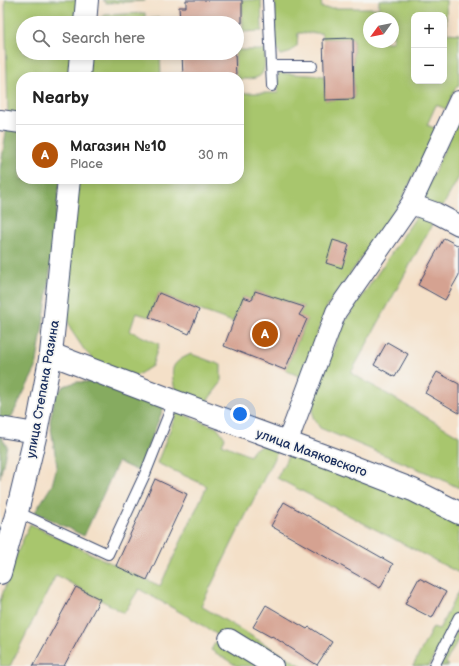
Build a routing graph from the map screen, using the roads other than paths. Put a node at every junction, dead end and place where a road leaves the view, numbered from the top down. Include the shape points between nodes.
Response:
1 (87, 0) edge
2 (268, 0) edge
3 (86, 16) edge
4 (81, 60) edge
5 (271, 66) junction
6 (312, 66) dead end
7 (80, 72) edge
8 (272, 86) dead end
9 (459, 101) edge
10 (0, 120) edge
11 (16, 122) edge
12 (68, 184) edge
13 (411, 204) junction
14 (459, 225) edge
15 (51, 354) junction
16 (174, 401) junction
17 (0, 427) edge
18 (36, 433) junction
19 (287, 443) junction
20 (17, 512) junction
21 (459, 513) edge
22 (0, 573) edge
23 (459, 617) edge
24 (229, 639) dead end
25 (272, 666) edge
26 (434, 666) edge

1 - 3 main road
2 - 5 lane
4 - 7 main road
5 - 6 lane
5 - 8 lane
9 - 13 street
10 - 11 street
12 - 15 main road, улица Степана Разина
13 - 14 street
13 - 19 street via 336,312
15 - 16 main road, улица Маяковского
15 - 18 main road, улица Степана Разина
16 - 19 main road, улица Маяковского
16 - 20 lane via 145,474 108,554
17 - 18 street
18 - 20 main road, улица Степана Разина
19 - 21 main road, улица Маяковского via 413,490
20 - 22 main road, улица Степана Разина
23 - 26 lane
24 - 25 street

